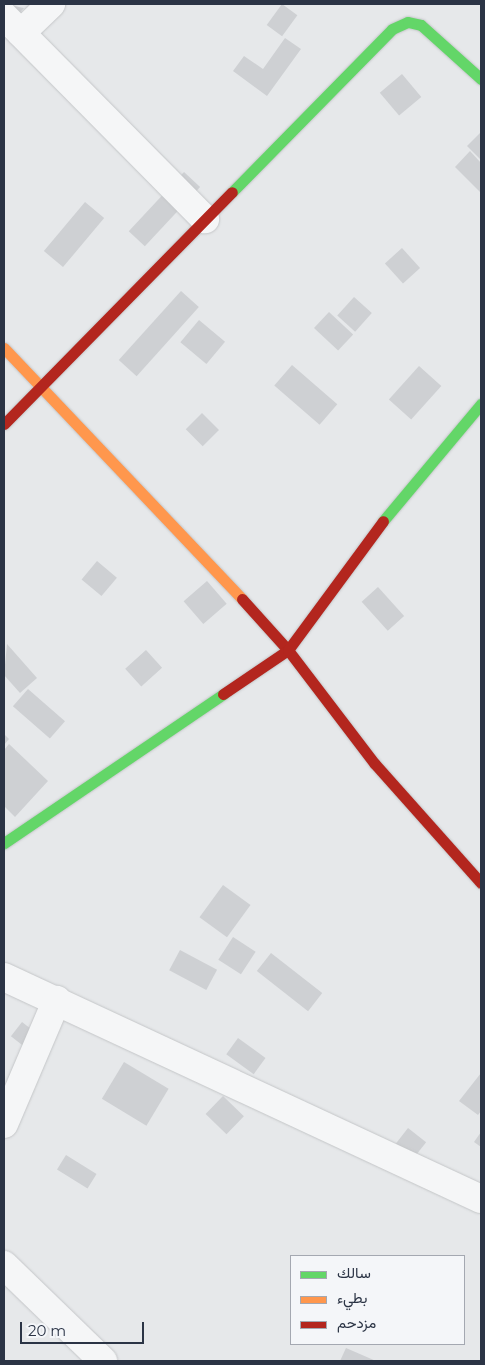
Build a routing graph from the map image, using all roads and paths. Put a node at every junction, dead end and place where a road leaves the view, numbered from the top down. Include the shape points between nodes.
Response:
1 (51, 4) edge
2 (12, 25) edge
3 (481, 79) edge
4 (205, 219) junction
5 (4, 348) edge
6 (41, 385) junction
7 (481, 404) edge
8 (4, 424) edge
9 (288, 650) junction
10 (4, 843) edge
11 (478, 874) edge
12 (4, 977) edge
13 (57, 1000) junction
14 (4, 1124) edge
15 (481, 1200) edge
16 (4, 1265) edge
17 (103, 1361) edge

1 - 2 street
2 - 4 street
3 - 4 street via 421,25 408,22 392,28
4 - 6 street
5 - 6 street
6 - 8 street
6 - 9 street
7 - 9 street via 407,488
9 - 10 street
9 - 11 street via 375,764
12 - 13 street
13 - 14 street
13 - 15 street
16 - 17 street

